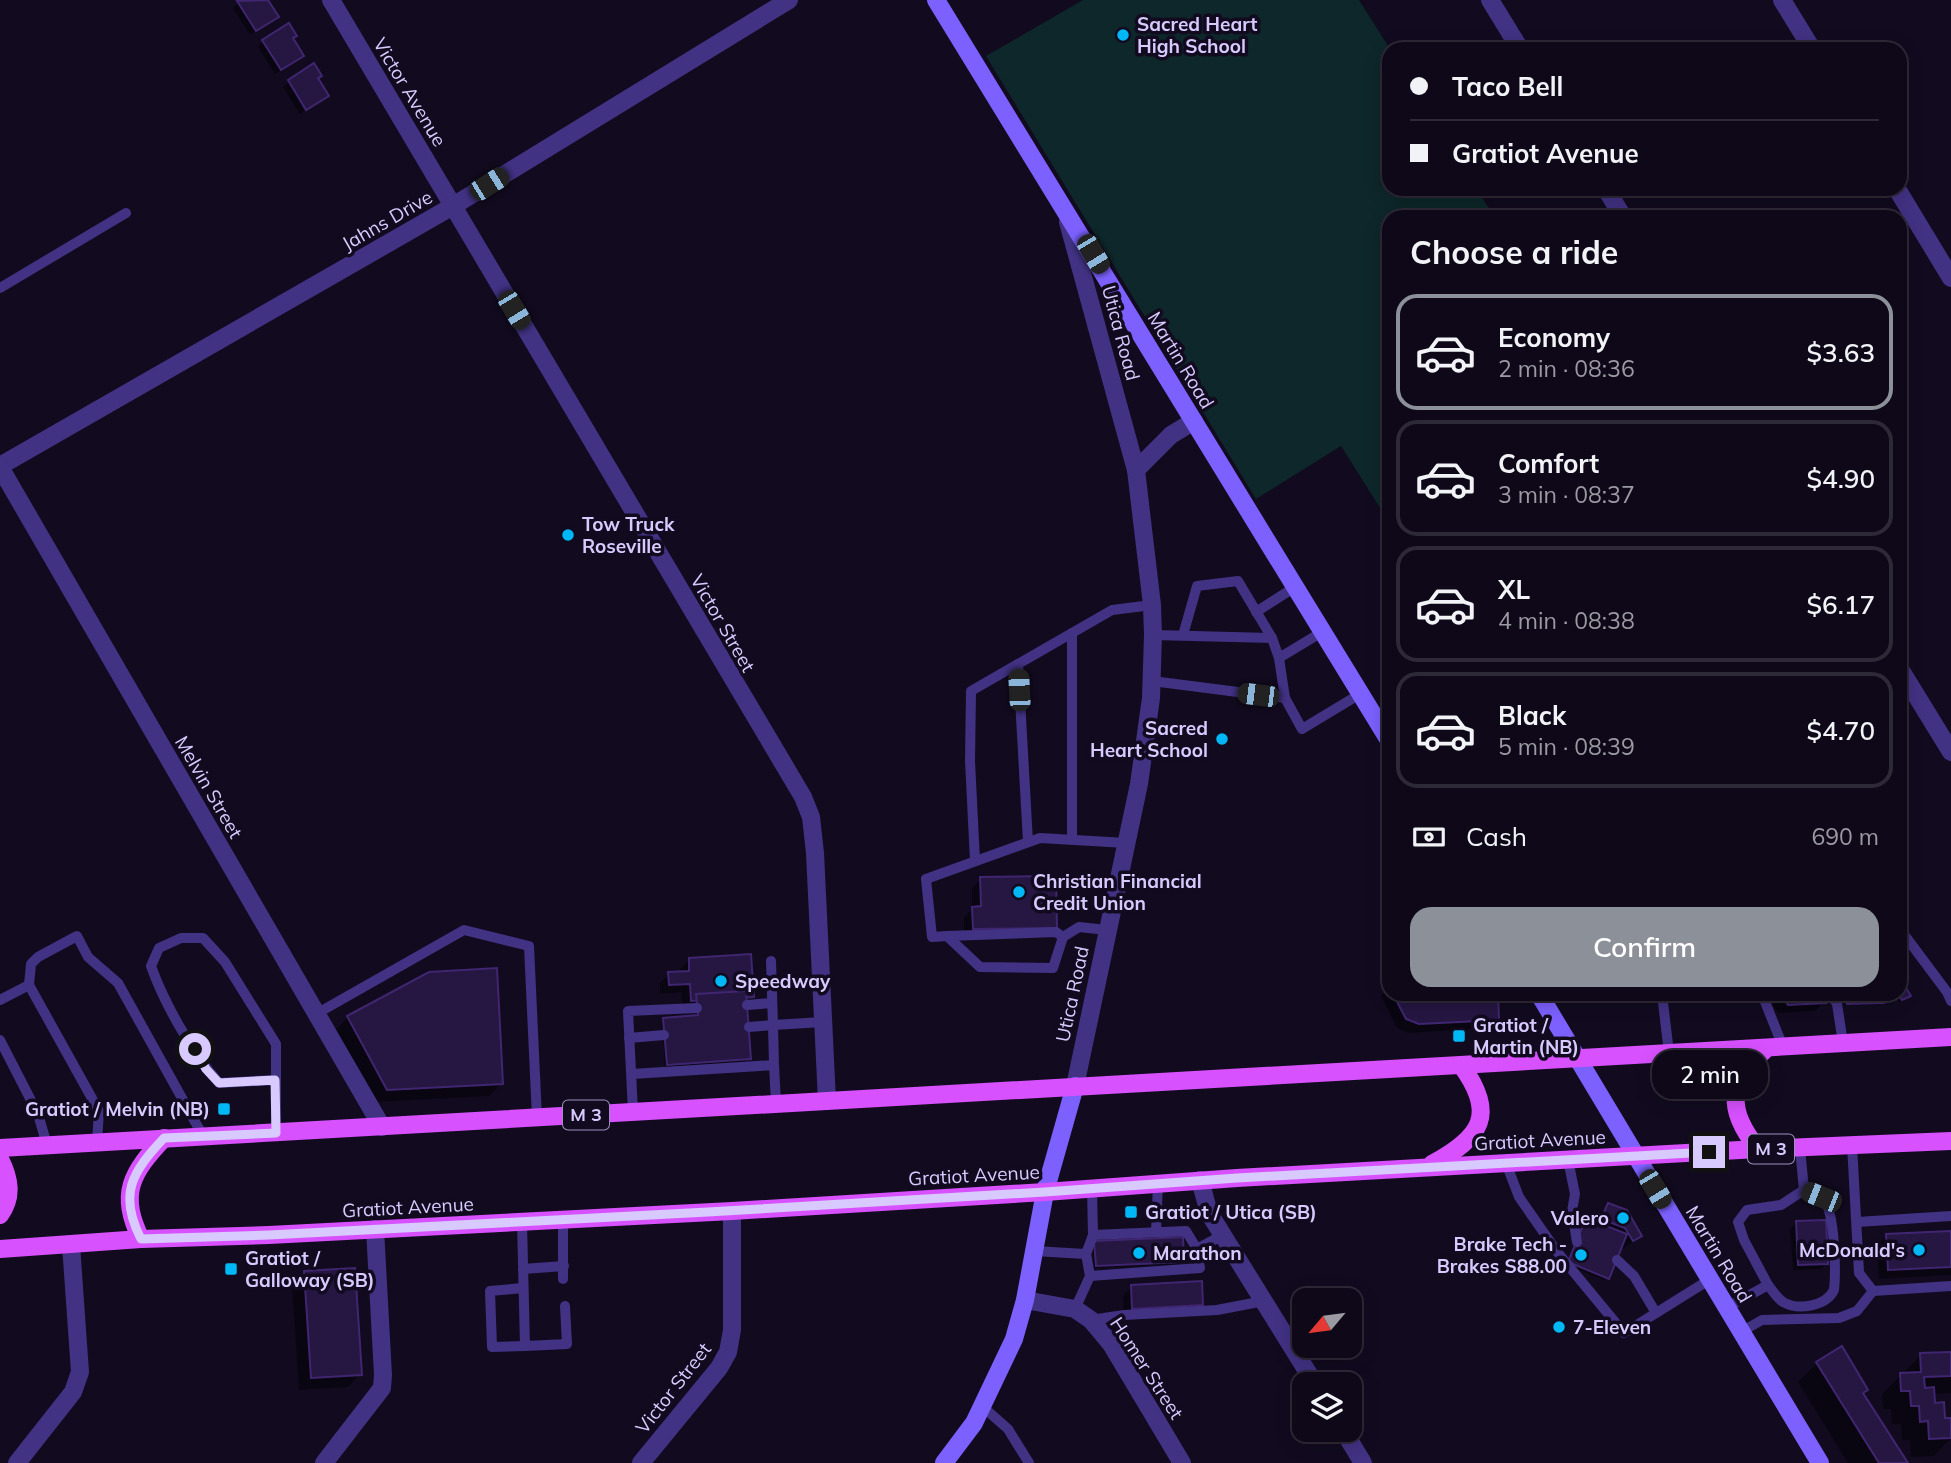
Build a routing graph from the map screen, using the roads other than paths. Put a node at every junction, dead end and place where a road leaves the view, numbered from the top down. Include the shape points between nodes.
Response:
1 (331, 0) edge
2 (789, 0) edge
3 (936, 0) edge
4 (1490, 0) edge
5 (1782, 0) edge
6 (1516, 42) edge
7 (1808, 42) edge
8 (1901, 196) edge
9 (453, 206) junction
10 (1064, 207) junction
11 (126, 213) dead end
12 (1951, 278) edge
13 (0, 288) edge
14 (1194, 421) junction
15 (0, 467) edge
16 (1136, 470) junction
17 (1296, 587) junction
18 (1152, 605) junction
19 (1256, 611) junction
20 (1322, 632) junction
21 (1072, 633) junction
22 (1153, 635) junction
23 (1183, 635) junction
24 (1272, 638) junction
25 (1279, 658) junction
26 (1017, 664) junction
27 (1152, 681) junction
28 (1360, 694) junction
29 (1907, 694) edge
30 (1285, 698) junction
31 (1382, 729) edge
32 (1951, 752) edge
33 (1072, 840) junction
34 (1028, 842) junction
35 (1126, 843) junction
36 (975, 861) junction
37 (1107, 930) junction
38 (947, 936) junction
39 (1063, 937) junction
40 (1907, 938) edge
41 (771, 961) dead end
42 (29, 985) junction
43 (0, 1000) edge
44 (1543, 1001) edge
45 (1663, 1001) edge
46 (1764, 1001) edge
47 (1835, 1001) edge
48 (1951, 1001) edge
49 (772, 1003) junction
50 (747, 1005) dead end
51 (697, 1008) dead end
52 (316, 1014) junction
53 (823, 1022) junction
54 (773, 1025) junction
55 (748, 1027) dead end
56 (664, 1035) dead end
57 (1951, 1037) edge
58 (629, 1038) junction
59 (0, 1040) edge
60 (1843, 1043) junction
61 (1775, 1047) junction
62 (1669, 1053) junction
63 (1577, 1058) junction
64 (775, 1065) junction
65 (1461, 1065) junction
66 (632, 1074) junction
67 (275, 1080) junction
68 (1075, 1086) junction
69 (827, 1101) junction
70 (776, 1104) junction
71 (634, 1112) junction
72 (537, 1118) junction
73 (382, 1127) junction
74 (276, 1133) junction
75 (203, 1136) junction
76 (164, 1138) junction
77 (1951, 1141) edge
78 (97, 1142) junction
79 (47, 1145) junction
80 (1852, 1145) junction
81 (0, 1148) edge
82 (1800, 1148) junction
83 (1758, 1149) junction
84 (1635, 1156) junction
85 (0, 1159) edge
86 (1568, 1160) junction
87 (1506, 1163) junction
88 (1426, 1168) junction
89 (1200, 1180) junction
90 (1158, 1184) junction
91 (1092, 1189) junction
92 (1804, 1190) junction
93 (1045, 1192) junction
94 (732, 1210) junction
95 (0, 1215) edge
96 (1951, 1216) edge
97 (563, 1220) junction
98 (522, 1222) junction
99 (1857, 1222) junction
100 (375, 1229) junction
101 (1156, 1233) junction
102 (1093, 1235) junction
103 (1223, 1235) junction
104 (141, 1239) junction
105 (1577, 1242) dead end
106 (72, 1245) junction
107 (0, 1249) edge
108 (1197, 1249) junction
109 (1034, 1251) junction
110 (1086, 1254) junction
111 (1617, 1260) dead end
112 (564, 1266) junction
113 (523, 1269) junction
114 (1090, 1276) junction
115 (563, 1279) dead end
116 (1709, 1280) junction
117 (1768, 1285) junction
118 (1951, 1286) edge
119 (523, 1288) junction
120 (1873, 1291) junction
121 (1025, 1300) junction
122 (1264, 1301) junction
123 (565, 1306) dead end
124 (1726, 1308) junction
125 (1075, 1309) junction
126 (1656, 1313) junction
127 (1091, 1320) junction
128 (1741, 1332) junction
129 (524, 1346) junction
130 (1308, 1372) edge
131 (983, 1406) junction
132 (1350, 1442) edge
133 (17, 1463) edge
134 (324, 1463) edge
135 (641, 1463) edge
136 (944, 1463) edge
137 (1029, 1463) edge
138 (1182, 1463) edge
139 (1363, 1463) edge
140 (1820, 1463) edge

1 - 9 street, Victor Avenue
2 - 9 street, Jahns Drive
3 - 10 street, Martin Road
4 - 6 street
5 - 7 street
8 - 12 street
9 - 15 street, Jahns Drive
9 - 53 street, Victor Street via 803,797 811,817 815,853
10 - 14 street, Martin Road
10 - 16 street, Utica Road
11 - 13 lane
14 - 16 street via 1171,435
14 - 17 street, Martin Road
15 - 52 street, Melvin Street
16 - 18 street, Utica Road
17 - 19 lane
17 - 20 street, Martin Road
18 - 21 lane via 1112,610
18 - 22 street, Utica Road
19 - 23 lane via 1238,581 1197,586
19 - 24 lane
20 - 25 lane
20 - 28 street, Martin Road
21 - 26 lane
21 - 33 lane
22 - 23 lane
22 - 27 street, Utica Road
23 - 24 lane
24 - 25 lane
25 - 30 lane
26 - 34 lane
26 - 36 lane via 971,691
27 - 30 lane
27 - 35 street, Utica Road
28 - 30 lane via 1302,729
28 - 31 street, Martin Road
29 - 32 street
33 - 34 lane
33 - 35 lane
34 - 36 lane
35 - 37 street, Utica Road
36 - 38 lane via 926,879 932,937
37 - 39 lane via 1079,927
37 - 68 street, Utica Road
38 - 39 lane via 1056,932
38 - 39 lane via 980,967 1028,968 1053,968
40 - 48 lane
41 - 49 lane
42 - 43 lane
42 - 75 lane via 31,964 77,936 88,957 118,983
42 - 78 lane via 99,1111
44 - 63 street, Martin Road
45 - 62 lane
46 - 61 lane
47 - 60 lane
49 - 50 lane
49 - 54 lane
51 - 58 lane via 628,1011
52 - 72 lane via 464,930 529,946
52 - 73 street, Melvin Street
53 - 54 lane
53 - 69 street, Victor Street
54 - 55 lane
54 - 64 lane
56 - 58 lane
57 - 60 main road, M 3
58 - 66 lane
59 - 79 lane via 38,1114
60 - 61 main road, M 3
61 - 62 main road, M 3
61 - 83 main road via 1743,1074 1737,1088 1738,1119
62 - 63 main road, M 3
63 - 65 main road, M 3
63 - 84 street, Martin Road
64 - 66 lane
64 - 70 lane
65 - 68 main road, M 3
65 - 88 main road via 1481,1100 1481,1115 1467,1141
66 - 71 lane
67 - 67 lane via 276,1044 225,962 203,938 181,937 159,948 151,966 159,989 206,1069 219,1083
67 - 74 lane
68 - 69 main road, M 3
68 - 93 street, Utica Road
69 - 70 main road, M 3
70 - 71 main road, M 3
71 - 72 main road, M 3
72 - 73 main road, M 3
73 - 74 main road, M 3
74 - 75 main road, M 3
75 - 76 main road, M 3
76 - 78 main road, M 3
76 - 104 main road via 144,1160 129,1190 133,1223
77 - 80 main road, Gratiot Avenue / M 3
78 - 79 main road, M 3
79 - 81 main road, M 3
80 - 82 main road, Gratiot Avenue / M 3
80 - 99 lane
82 - 83 main road, Gratiot Avenue / M 3
82 - 92 lane
83 - 84 main road, Gratiot Avenue / M 3
84 - 86 main road, Gratiot Avenue / M 3
84 - 116 street, Martin Road
85 - 95 main road via 10,1193
86 - 87 main road, Gratiot Avenue / M 3
86 - 105 lane via 1576,1194 1572,1211
87 - 88 main road, Gratiot Avenue / M 3
87 - 126 lane via 1519,1197 1624,1333
88 - 89 main road, Gratiot Avenue / M 3
89 - 90 main road, Gratiot Avenue / M 3
89 - 103 street via 1209,1213
90 - 91 main road, Gratiot Avenue / M 3
90 - 101 lane
91 - 93 main road, Gratiot Avenue / M 3
91 - 102 lane
92 - 117 lane via 1781,1205 1747,1210 1738,1222
92 - 117 lane via 1821,1197 1829,1211 1834,1290 1825,1301 1801,1306 1781,1301
93 - 94 main road, Gratiot Avenue / M 3
93 - 109 street, Utica Road
94 - 97 main road, Gratiot Avenue / M 3
94 - 135 street, Victor Street via 728,1352
96 - 99 lane
97 - 98 main road, Gratiot Avenue / M 3
97 - 112 lane
98 - 100 main road, Gratiot Avenue / M 3
98 - 113 lane
99 - 120 lane via 1859,1273
100 - 104 main road, Gratiot Avenue / M 3
100 - 134 street via 382,1388
101 - 102 lane
101 - 108 lane via 1186,1231
102 - 110 lane
103 - 108 lane
103 - 122 street
104 - 106 main road, Gratiot Avenue / M 3
106 - 107 main road, Gratiot Avenue / M 3
106 - 133 street via 78,1382
108 - 114 lane via 1200,1268
109 - 110 lane
109 - 121 street, Utica Road
110 - 114 lane
111 - 126 lane via 1634,1276
112 - 113 lane
112 - 115 lane
113 - 119 lane
114 - 125 lane
116 - 124 street, Martin Road
116 - 126 lane
117 - 124 lane
118 - 120 lane
119 - 129 lane
119 - 129 lane via 490,1291 492,1347
120 - 128 lane via 1857,1311 1839,1318 1762,1320
121 - 125 street, Homer Street
121 - 131 street, Utica Road via 1014,1339
122 - 127 lane via 1217,1310
122 - 130 street
123 - 129 lane via 567,1344
124 - 128 street, Martin Road
125 - 127 street, Homer Street
127 - 138 street, Homer Street via 1111,1344
128 - 140 street, Martin Road
131 - 136 street, Utica Road
131 - 137 lane via 1008,1429
132 - 139 street

